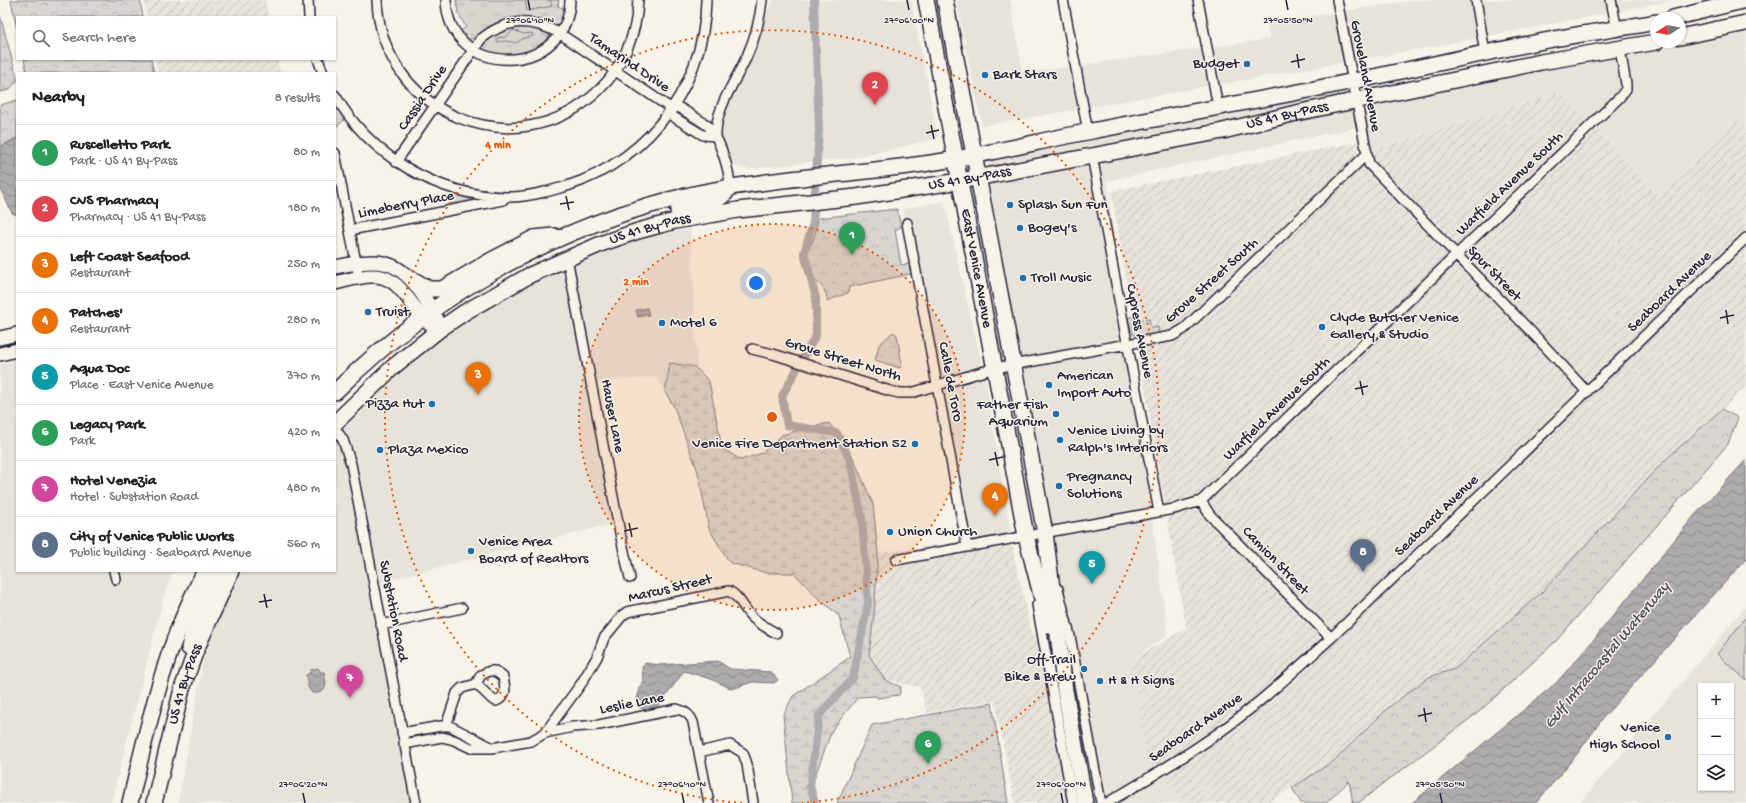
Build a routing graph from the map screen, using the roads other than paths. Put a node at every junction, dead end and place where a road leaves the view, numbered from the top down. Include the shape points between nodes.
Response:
1 (307, 0) edge
2 (377, 0) edge
3 (446, 0) edge
4 (570, 0) edge
5 (638, 0) edge
6 (706, 0) edge
7 (762, 0) edge
8 (926, 0) edge
9 (945, 0) edge
10 (1063, 0) edge
11 (1198, 0) edge
12 (1337, 0) edge
13 (1476, 0) edge
14 (1612, 0) edge
15 (1746, 0) edge
16 (309, 15) edge
17 (1686, 15) edge
18 (1650, 23) edge
19 (1746, 23) edge
20 (1617, 30) junction
21 (559, 33) junction
22 (1686, 35) edge
23 (1650, 43) edge
24 (1620, 49) junction
25 (472, 50) junction
26 (1485, 53) junction
27 (318, 60) edge
28 (318, 60) edge
29 (616, 71) junction
30 (320, 72) edge
31 (323, 72) edge
32 (1352, 81) junction
33 (336, 97) edge
34 (1356, 101) junction
35 (434, 106) junction
36 (1218, 107) junction
37 (672, 109) junction
38 (1088, 132) junction
39 (716, 136) junction
40 (974, 156) junction
41 (1092, 156) junction
42 (1366, 156) junction
43 (336, 158) edge
44 (955, 159) junction
45 (396, 162) junction
46 (979, 178) junction
47 (960, 181) junction
48 (729, 188) junction
49 (522, 196) junction
50 (643, 208) junction
51 (906, 223) dead end
52 (350, 230) junction
53 (638, 231) junction
54 (569, 234) junction
55 (1746, 238) edge
56 (1456, 256) junction
57 (567, 258) junction
58 (356, 263) junction
59 (336, 267) edge
60 (359, 278) junction
61 (412, 280) junction
62 (336, 283) edge
63 (428, 314) junction
64 (440, 329) junction
65 (16, 334) edge
66 (0, 338) edge
67 (1128, 344) junction
68 (752, 349) dead end
69 (16, 350) edge
70 (0, 354) edge
71 (1013, 365) junction
72 (995, 368) junction
73 (936, 384) junction
74 (336, 391) edge
75 (1587, 392) junction
76 (336, 422) edge
77 (336, 430) edge
78 (1201, 501) junction
79 (1159, 512) junction
80 (1045, 533) junction
81 (1026, 536) junction
82 (967, 546) junction
83 (896, 560) dead end
84 (205, 572) edge
85 (218, 572) edge
86 (231, 572) edge
87 (630, 578) dead end
88 (462, 608) dead end
89 (381, 625) junction
90 (776, 633) dead end
91 (1331, 638) junction
92 (185, 680) junction
93 (476, 684) dead end
94 (1064, 687) junction
95 (446, 726) junction
96 (402, 732) junction
97 (545, 733) junction
98 (404, 744) junction
99 (492, 748) junction
100 (142, 751) junction
101 (699, 752) junction
102 (165, 758) junction
103 (130, 803) edge
104 (154, 803) edge
105 (416, 803) edge
106 (709, 803) edge
107 (752, 803) edge
108 (1073, 803) edge
109 (1085, 803) edge
110 (1101, 803) edge
111 (1107, 803) edge

1 - 16 street
2 - 35 street via 381,30 394,62 409,82
3 - 25 street via 451,24
4 - 21 street via 567,16
5 - 29 street via 631,39
6 - 37 street via 704,28 697,56 687,82
7 - 39 street via 754,38 721,110
8 - 44 main road, East Venice Avenue
9 - 40 main road, East Venice Avenue
10 - 38 street
11 - 36 street
12 - 32 street, Groveland Avenue
13 - 26 street
14 - 20 street
15 - 17 main road
18 - 20 main road, US 41 By-Pass
19 - 22 main road
20 - 26 main road, US 41 By-Pass via 1563,37
21 - 25 street via 542,50 519,59 496,59
21 - 25 street, Tamarind Drive via 534,23 511,23 490,32
21 - 29 street, Tamarind Drive
23 - 24 main road, US 41 By-Pass
24 - 34 main road, US 41 By-Pass via 1541,62
24 - 56 street, Warfield Avenue South via 1626,84 1624,94
25 - 35 street, Cassia Drive
26 - 32 main road, US 41 By-Pass
26 - 34 main road via 1470,68 1369,88 1361,92
27 - 30 street
28 - 31 street
29 - 35 street via 597,92 575,109 559,118 533,126 485,126 458,118
29 - 37 street, Tamarind Drive
32 - 34 street, Groveland Avenue
32 - 36 main road, US 41 By-Pass
33 - 45 street via 362,131
34 - 41 main road, US 41 By-Pass via 1223,131
34 - 42 street, Groveland Avenue
35 - 45 street, Cassia Drive
36 - 38 main road, US 41 By-Pass
37 - 39 street, Tamarind Drive via 678,107 708,126
37 - 49 street via 644,142 612,166 571,185
38 - 40 main road, US 41 By-Pass
39 - 48 street, Tamarind Drive via 730,179
40 - 44 main road, US 41 By-Pass
40 - 46 main road, East Venice Avenue
41 - 46 main road, US 41 By-Pass
41 - 67 street, Cypress Avenue
42 - 56 street, Spur Street via 1371,167
42 - 67 street, Grove Street South via 1184,329 1172,336
43 - 52 street, Limeberry Place
44 - 47 main road, East Venice Avenue
44 - 48 main road, US 41 By-Pass
45 - 49 street via 425,178 462,191 486,196
46 - 47 main road, US 41 By-Pass
46 - 71 main road, East Venice Avenue
47 - 53 main road, US 41 By-Pass via 908,190 763,206
47 - 72 main road, East Venice Avenue
48 - 50 main road, US 41 By-Pass
48 - 53 main road via 714,202 654,219
49 - 52 street, Limeberry Place
50 - 54 main road, US 41 By-Pass
50 - 57 main road via 623,224 579,242
51 - 73 street, Calle de Toro
52 - 58 street
53 - 57 main road, US 41 By-Pass
54 - 61 main road via 534,238 442,289 429,289
54 - 63 main road, US 41 By-Pass via 491,272
55 - 75 street, Seaboard Avenue
56 - 75 street, Spur Street
56 - 78 street, Warfield Avenue South
57 - 64 main road, US 41 By-Pass via 495,294
57 - 87 street, Hauser Lane
58 - 59 main road
58 - 60 street
58 - 61 main road via 384,262 399,268
60 - 62 main road
60 - 63 main road via 375,276 389,280
61 - 63 main road
63 - 64 main road
63 - 74 main road, US 41 By-Pass via 373,356
64 - 76 main road, US 41 By-Pass via 393,367
65 - 66 main road
67 - 71 street, Grove Street South
67 - 79 street, Cypress Avenue
68 - 73 street, Grove Street North via 899,393 911,393
69 - 70 main road
71 - 72 street, Grove Street South
71 - 80 main road, East Venice Avenue
72 - 73 street, Grove Street North
72 - 81 main road, East Venice Avenue
73 - 82 street, Calle de Toro
75 - 91 street, Seaboard Avenue
77 - 89 street, Substation Road via 351,464
78 - 79 street, Warfield Avenue South
78 - 91 street, Camion Street via 1210,515
79 - 80 street, Warfield Avenue South
80 - 81 street, Warfield Avenue South
80 - 94 main road, East Venice Avenue
80 - 110 street, East Venice Avenue via 1070,636
81 - 82 street, Warfield Avenue South
81 - 94 main road, East Venice Avenue
81 - 108 street, East Venice Avenue
82 - 83 street, Warfield Avenue South
84 - 100 main road, US 41 By-Pass via 170,647
85 - 92 main road via 191,635
86 - 92 main road, US 41 By-Pass
88 - 89 street
89 - 96 street, Substation Road
90 - 97 street, Marcus Street via 752,618 736,596 729,591 627,612 604,638 581,684
91 - 111 street, Seaboard Avenue via 1288,677 1217,734
92 - 102 main road, US 41 By-Pass
93 - 95 street via 462,688 457,693
94 - 109 main road, East Venice Avenue
95 - 96 street
95 - 99 street
96 - 98 street, Substation Road
97 - 99 street, Leslie Lane via 530,741
97 - 101 street, Leslie Lane via 677,709 691,717
98 - 99 street, Leslie Lane via 442,737 471,748
98 - 105 street, Substation Road
100 - 102 main road
100 - 103 main road, US 41 By-Pass
101 - 106 street, Leslie Lane
101 - 107 street via 730,745 743,754 747,764
102 - 104 main road, US 41 By-Pass

